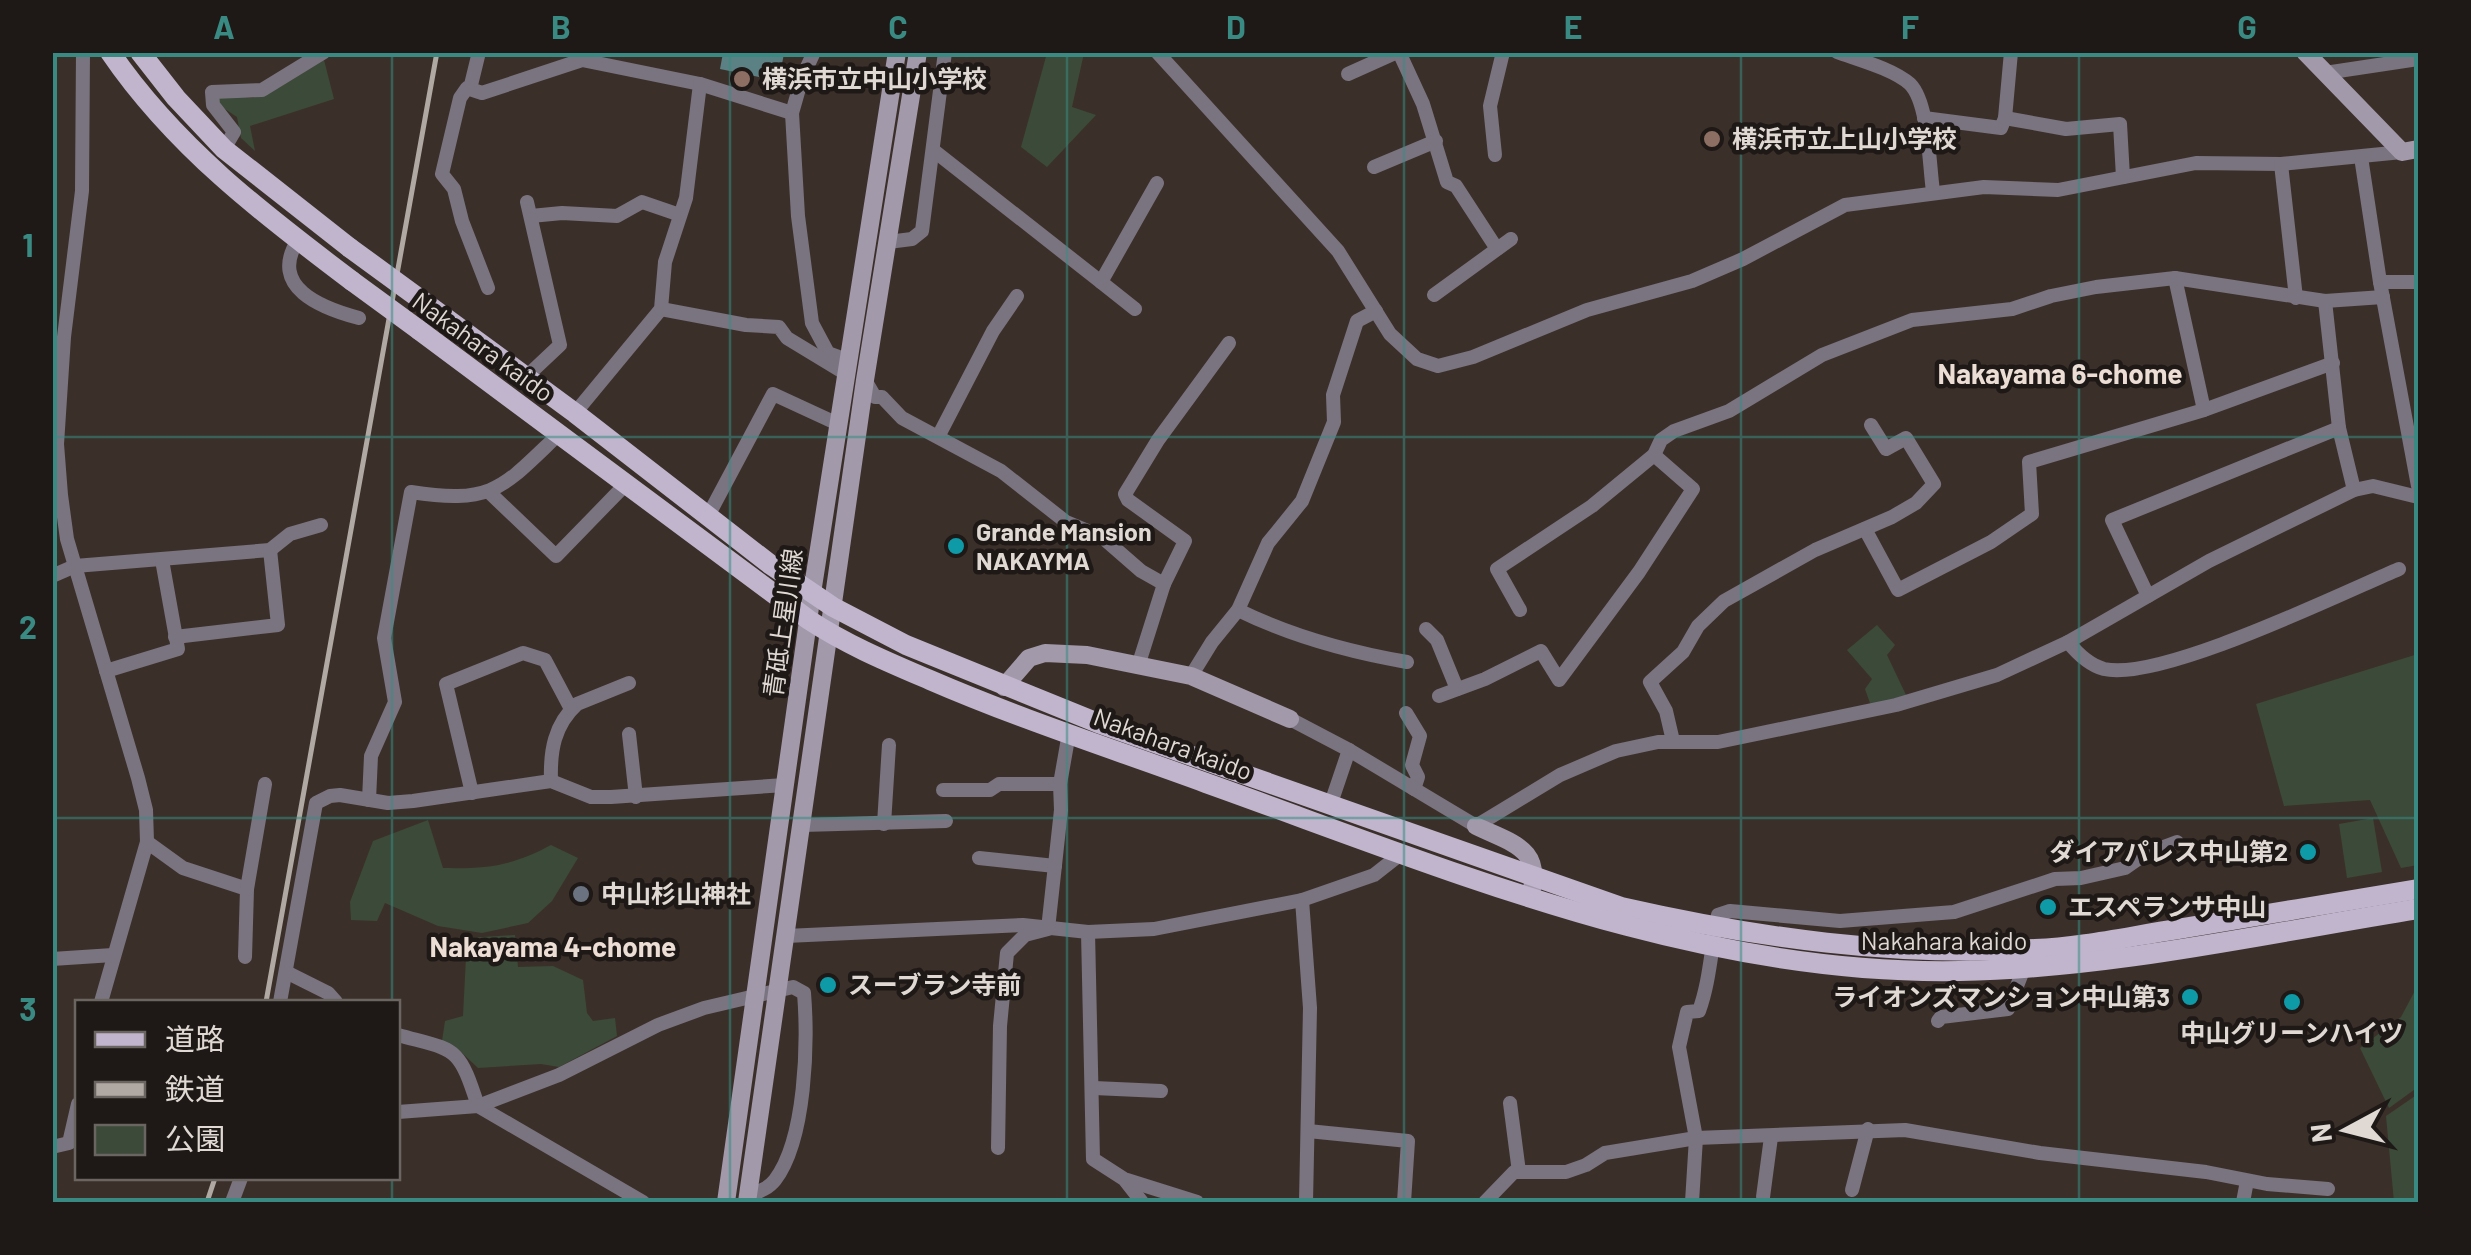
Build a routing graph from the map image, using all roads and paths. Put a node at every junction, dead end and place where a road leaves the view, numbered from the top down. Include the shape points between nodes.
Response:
1 (83, 52) edge
2 (110, 52) edge
3 (140, 52) edge
4 (324, 52) edge
5 (479, 52) edge
6 (814, 52) edge
7 (898, 52) edge
8 (918, 52) edge
9 (946, 52) edge
10 (1157, 52) edge
11 (1398, 52) edge
12 (1503, 52) edge
13 (1837, 52) edge
14 (2010, 52) edge
15 (2305, 52) edge
16 (2418, 59) edge
17 (2325, 73) junction
18 (1348, 74) dead end
19 (700, 84) junction
20 (470, 89) junction
21 (792, 113) junction
22 (1924, 118) junction
23 (2005, 118) junction
24 (1436, 140) junction
25 (224, 149) junction
26 (932, 150) junction
27 (2410, 150) edge
28 (1495, 155) dead end
29 (2361, 157) junction
30 (2281, 164) junction
31 (1374, 167) dead end
32 (2124, 177) junction
33 (1157, 184) dead end
34 (1933, 192) junction
35 (680, 215) junction
36 (1511, 239) dead end
37 (298, 240) junction
38 (888, 242) junction
39 (1497, 249) junction
40 (2175, 278) junction
41 (1101, 282) junction
42 (2417, 282) edge
43 (488, 288) dead end
44 (2381, 290) junction
45 (1434, 295) dead end
46 (1017, 296) dead end
47 (2296, 298) junction
48 (2325, 301) junction
49 (660, 309) junction
50 (1135, 309) dead end
51 (1376, 310) junction
52 (359, 318) dead end
53 (1229, 343) dead end
54 (2333, 363) junction
55 (854, 372) junction
56 (526, 377) junction
57 (2204, 410) junction
58 (575, 413) junction
59 (838, 424) junction
60 (1872, 425) dead end
61 (2339, 428) junction
62 (560, 434) junction
63 (940, 436) junction
64 (55, 444) edge
65 (1654, 455) junction
66 (626, 484) junction
67 (2418, 486) edge
68 (2354, 490) junction
69 (490, 493) junction
70 (2418, 497) edge
71 (708, 516) junction
72 (321, 525) dead end
73 (1865, 529) junction
74 (270, 550) junction
75 (162, 560) junction
76 (74, 566) junction
77 (2399, 569) dead end
78 (52, 576) edge
79 (1164, 584) junction
80 (812, 593) junction
81 (2148, 596) junction
82 (833, 607) junction
83 (1238, 610) junction
84 (1520, 610) dead end
85 (809, 620) junction
86 (1426, 629) dead end
87 (829, 633) junction
88 (174, 637) junction
89 (2068, 642) junction
90 (1407, 662) dead end
91 (1138, 663) junction
92 (106, 670) junction
93 (1191, 676) junction
94 (629, 683) dead end
95 (1004, 687) junction
96 (1457, 690) junction
97 (1439, 696) dead end
98 (571, 709) junction
99 (1406, 713) dead end
100 (1290, 719) joint
101 (630, 734) dead end
102 (1069, 734) junction
103 (1673, 741) junction
104 (889, 745) dead end
105 (1350, 750) junction
106 (551, 781) junction
107 (266, 784) dead end
108 (1060, 784) junction
109 (786, 786) junction
110 (944, 790) dead end
111 (1414, 790) junction
112 (472, 793) junction
113 (636, 796) junction
114 (369, 800) junction
115 (1330, 806) junction
116 (946, 822) dead end
117 (884, 824) junction
118 (802, 825) junction
119 (1476, 826) junction
120 (147, 842) junction
121 (2177, 842) dead end
122 (1402, 853) junction
123 (978, 858) dead end
124 (1055, 866) junction
125 (1533, 888) junction
126 (247, 889) junction
127 (2418, 889) edge
128 (1302, 900) junction
129 (2418, 908) edge
130 (1048, 928) junction
131 (1088, 932) junction
132 (786, 936) junction
133 (1714, 938) junction
134 (112, 955) junction
135 (245, 957) dead end
136 (52, 959) edge
137 (2024, 968) junction
138 (286, 972) junction
139 (778, 990) junction
140 (756, 994) junction
141 (101, 1000) edge
142 (280, 1000) edge
143 (334, 1000) edge
144 (1938, 1022) dead end
145 (400, 1035) edge
146 (1094, 1088) junction
147 (1161, 1091) dead end
148 (1510, 1102) dead end
149 (478, 1106) junction
150 (400, 1112) edge
151 (1308, 1130) junction
152 (1868, 1130) junction
153 (1771, 1137) junction
154 (1696, 1138) junction
155 (73, 1143) edge
156 (52, 1147) edge
157 (998, 1148) dead end
158 (1519, 1172) junction
159 (1124, 1179) junction
160 (2247, 1180) junction
161 (1852, 1190) dead end
162 (2322, 1192) dead end
163 (1763, 1197) dead end
164 (747, 1199) edge
165 (643, 1202) edge
166 (726, 1202) edge
167 (1142, 1202) edge
168 (1198, 1202) edge
169 (1306, 1202) edge
170 (1404, 1202) edge
171 (1485, 1202) edge
172 (1692, 1202) edge
173 (2243, 1202) edge

1 - 64 street via 82,190
2 - 37 main road, Nakahara kaido via 204,162
3 - 25 main road, Nakahara kaido
4 - 25 street via 262,90 212,92 213,105 234,132
5 - 20 street
6 - 21 street
7 - 55 main road, 青砥上星川線
8 - 38 main road, 青砥上星川線
9 - 26 street
10 - 51 street via 1338,251
11 - 18 street
11 - 24 street
12 - 28 street via 1490,106
13 - 22 street via 1910,85
14 - 23 street
15 - 17 main road
16 - 17 street
17 - 27 main road
19 - 20 street via 582,60 482,93
19 - 21 street
19 - 35 street
20 - 43 street via 460,98 442,174 454,189
21 - 55 street via 812,323 828,354
22 - 23 street via 1994,129
22 - 34 street
23 - 32 street via 2066,129 2120,124
24 - 31 street
24 - 39 street via 1447,182
25 - 56 main road, Nakahara kaido, bridge
26 - 38 street via 922,231
26 - 41 street
27 - 29 street
29 - 30 street
29 - 44 street
30 - 32 street via 2196,163
30 - 47 street
32 - 34 street via 2058,190
33 - 41 street
34 - 51 street via 1845,205 1692,282 1588,310 1438,366 1416,359
35 - 49 street
35 - 56 street via 642,202 617,216 530,209 560,346
36 - 39 street
37 - 52 street via 286,267 295,284 321,307
37 - 62 main road, Nakahara kaido, bridge
38 - 55 main road, 青砥上星川線
39 - 45 street
40 - 47 street
40 - 57 street
40 - 65 street via 2096,286 2012,310 1912,320 1822,355 1729,411 1674,431
41 - 50 street
42 - 44 street
44 - 48 street
44 - 67 street
46 - 63 street
47 - 48 street
48 - 54 street
49 - 55 street via 779,327
49 - 58 street
51 - 83 street via 1357,321 1333,395 1334,422 1302,501 1268,543
53 - 79 street via 1125,494 1185,541
54 - 57 street
54 - 61 street
55 - 59 main road, 青砥上星川線
55 - 63 street via 902,418
55 - 82 main road, 青砥上星川線
56 - 58 main road, Nakahara kaido
57 - 73 street via 2029,462 2032,514 1898,590
58 - 71 main road, Nakahara kaido
59 - 71 street via 774,394
59 - 80 main road, 青砥上星川線
60 - 73 street via 1886,449 1906,438 1934,484 1916,502
61 - 68 street
61 - 81 street via 2112,520
62 - 66 main road, Nakahara kaido
62 - 69 street
63 - 79 street via 1001,471 1066,522 1102,537
64 - 76 street
65 - 84 street via 1497,569
65 - 96 street via 1693,489 1560,680 1541,651
66 - 69 street via 556,556
66 - 85 main road, Nakahara kaido
68 - 70 street via 2373,486
68 - 81 street
69 - 114 street via 411,492 384,638 395,702 370,756
71 - 80 main road, Nakahara kaido
72 - 74 street via 290,534
73 - 103 street via 1724,601 1698,626 1683,652 1650,682
74 - 75 street
74 - 88 street via 278,624
75 - 76 street
75 - 88 street
76 - 78 street
76 - 92 street
77 - 89 street via 2148,668 2101,668
79 - 91 street
80 - 82 main road, Nakahara kaido
80 - 85 main road, 青砥上星川線
81 - 89 street
82 - 87 main road, 青砥上星川線
82 - 95 main road, Nakahara kaido
83 - 90 street via 1332,645
83 - 93 street
85 - 87 main road, Nakahara kaido
85 - 109 main road, 青砥上星川線
86 - 96 street
87 - 102 main road, Nakahara kaido
87 - 118 main road, 青砥上星川線
88 - 92 street via 178,650
89 - 103 street via 1997,674 1896,705 1718,742
91 - 93 main road
91 - 95 main road via 1045,653 1029,658
92 - 120 street via 146,810
93 - 100 main road
94 - 98 street
95 - 115 main road, Nakahara kaido
96 - 97 street
98 - 106 street via 554,737
98 - 112 street via 545,660 523,653 446,684
99 - 111 street via 1420,736
100 - 105 street
101 - 113 street
102 - 108 street
102 - 122 main road, Nakahara kaido
103 - 119 street via 1588,761
104 - 117 street
105 - 111 street
105 - 115 street
106 - 112 street
106 - 113 street via 591,796
107 - 126 street
108 - 110 street
108 - 124 street
109 - 113 street
109 - 140 main road, 青砥上星川線
111 - 119 street
112 - 114 street
114 - 138 street via 330,796 316,803
115 - 125 main road, Nakahara kaido
116 - 117 street
117 - 118 street
118 - 132 main road, 青砥上星川線
119 - 125 main road via 1525,850 1534,864
120 - 126 street via 182,868
120 - 134 street
121 - 133 street via 2125,868 2056,879 1954,912 1840,921 1730,911 1718,916
122 - 125 main road, Nakahara kaido
122 - 128 street via 1374,875
123 - 124 street
124 - 130 street
125 - 133 main road, Nakahara kaido via 1621,907
126 - 135 street
127 - 133 main road, Nakahara kaido via 2040,949
128 - 131 street via 1154,929
128 - 151 street via 1310,1008
129 - 137 main road, Nakahara kaido
130 - 131 street
130 - 132 street
130 - 157 street via 1024,935 1007,953
131 - 146 street
132 - 139 main road, 青砥上星川線
133 - 137 main road, Nakahara kaido via 1902,970
133 - 154 street via 1708,985 1699,1011 1687,1012 1679,1047
134 - 136 street
134 - 141 street
137 - 144 street via 2008,1009
138 - 142 street
138 - 143 street
139 - 140 street
139 - 164 main road, 青砥上星川線
139 - 164 street via 804,993 802,1093 791,1146 775,1180
140 - 149 street via 658,1025
140 - 166 main road, 青砥上星川線
145 - 149 street via 446,1046 456,1055
146 - 147 street
146 - 159 street via 1093,1158
148 - 158 street
149 - 150 street
149 - 165 street
151 - 169 street
151 - 170 street via 1408,1142
152 - 153 street
152 - 160 street
152 - 161 street
153 - 154 street
153 - 163 street
154 - 158 street via 1605,1153 1566,1172
154 - 172 street
155 - 156 street
158 - 171 street
159 - 167 street
159 - 168 street
160 - 162 street
160 - 173 street

